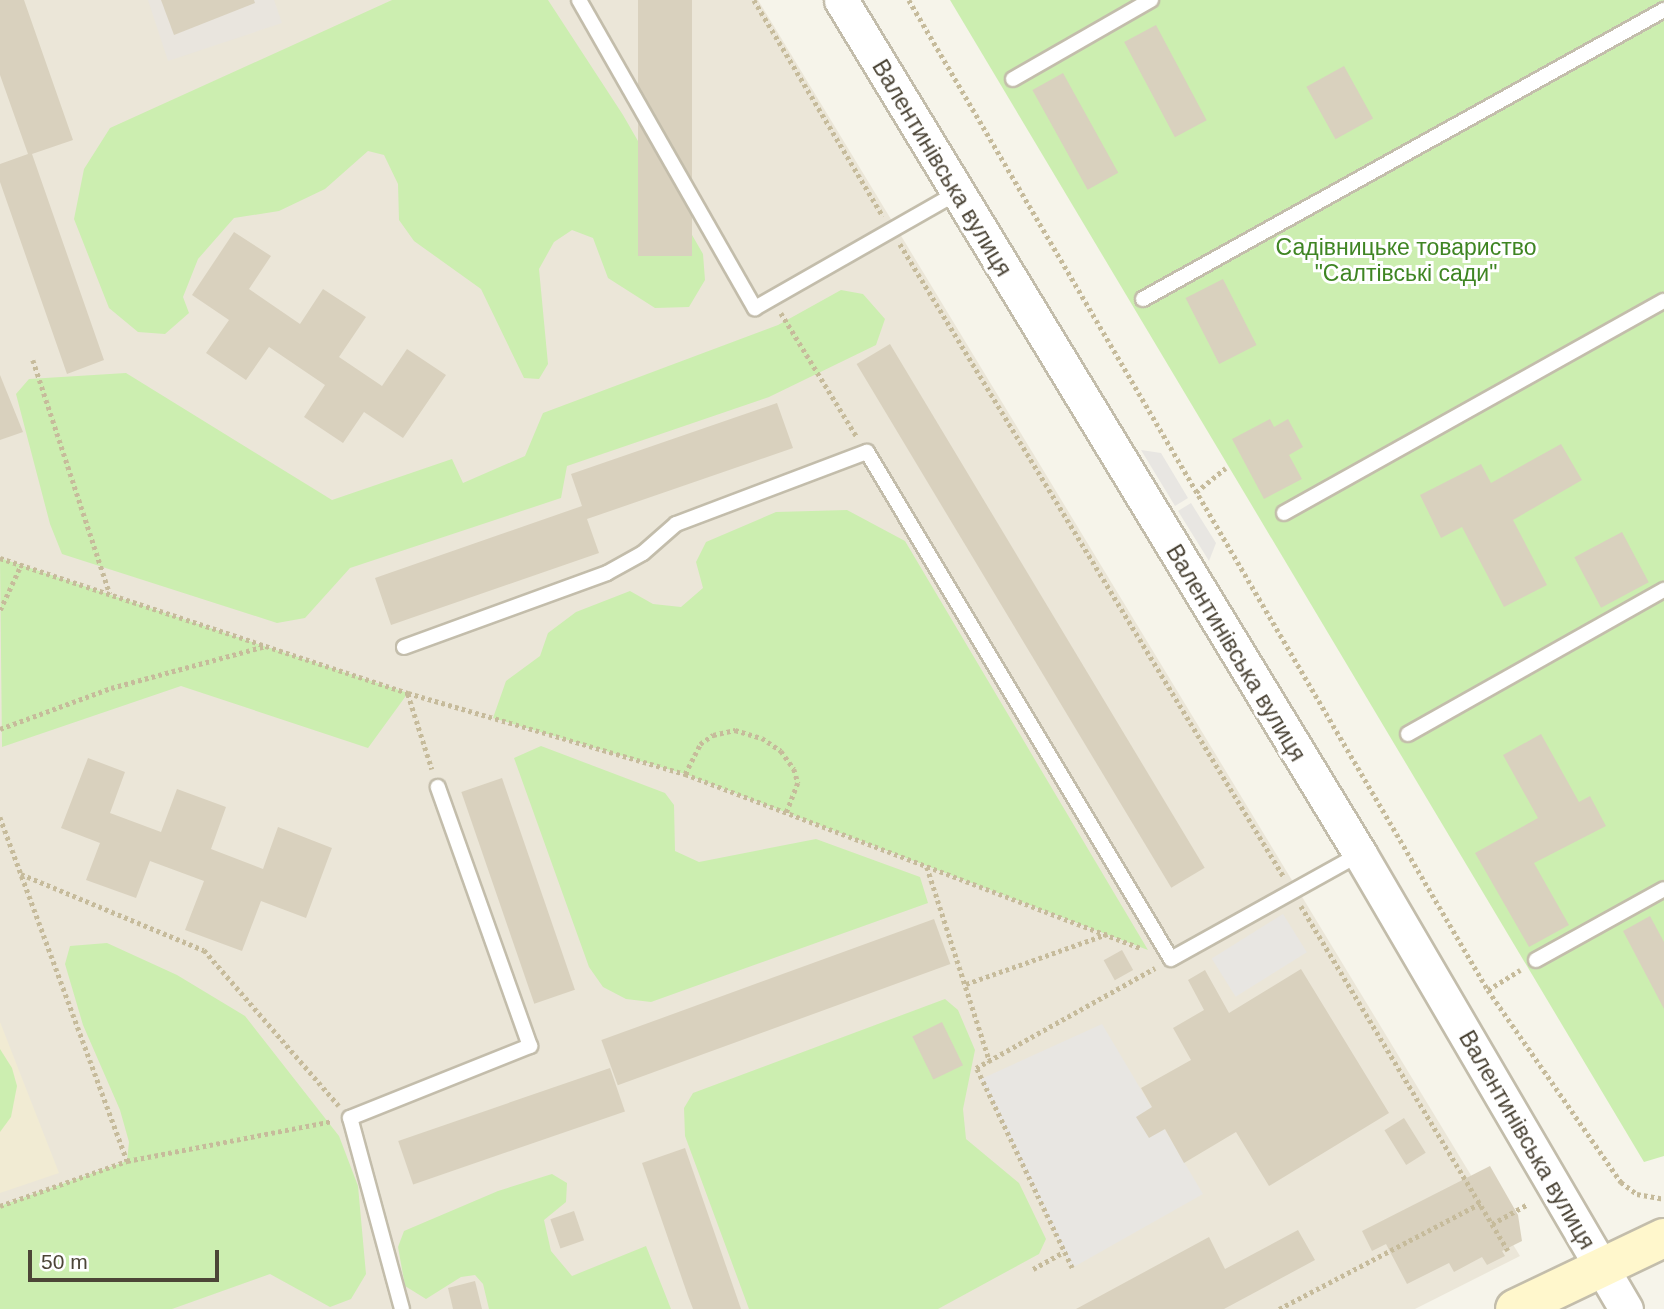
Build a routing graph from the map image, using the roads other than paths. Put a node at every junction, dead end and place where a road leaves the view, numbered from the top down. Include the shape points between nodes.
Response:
1 (579, 0) edge
2 (841, 0) edge
3 (1151, 0) edge
4 (1664, 10) edge
5 (1013, 79) dead end
6 (957, 193) junction
7 (1143, 299) dead end
8 (1664, 301) edge
9 (1284, 513) dead end
10 (1664, 590) edge
11 (404, 647) dead end
12 (1408, 734) dead end
13 (438, 787) road end
14 (1360, 854) junction
15 (1664, 889) edge
16 (1536, 960) road end
17 (1664, 1238) edge
18 (1601, 1266) junction
19 (402, 1309) edge
20 (1515, 1309) edge
21 (1626, 1309) edge

1 - 6 lane via 755,308
2 - 6 street, Валентинівська вулиця
3 - 5 lane
4 - 7 lane
6 - 14 street, Валентинівська вулиця
8 - 9 lane
10 - 12 lane
11 - 14 lane via 607,573 643,553 676,524 867,452 1171,959
13 - 19 lane via 530,1046 350,1118
14 - 18 street, Валентинівська вулиця
15 - 16 lane
17 - 18 main road
18 - 20 main road
18 - 21 street, Валентинівська вулиця

